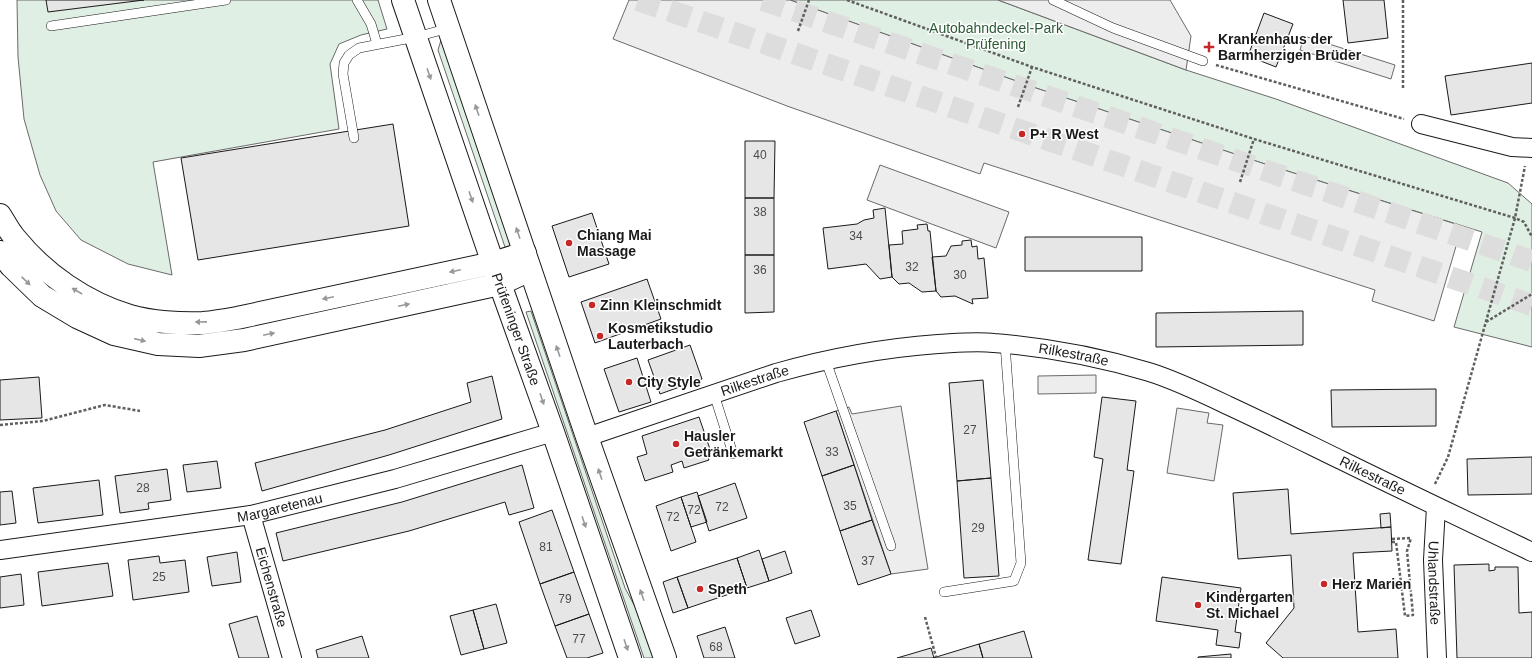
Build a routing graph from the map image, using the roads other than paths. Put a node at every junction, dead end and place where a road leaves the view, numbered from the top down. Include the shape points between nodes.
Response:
1 (226, 0) edge
2 (356, 0) edge
3 (403, 0) edge
4 (439, 0) edge
5 (1054, 0) edge
6 (51, 26) dead end
7 (450, 28) junction
8 (416, 37) junction
9 (377, 44) junction
10 (1203, 61) road end
11 (1421, 124) road end
12 (354, 138) dead end
13 (1530, 148) edge
14 (0, 215) edge
15 (0, 252) edge
16 (528, 261) junction
17 (494, 263) junction
18 (500, 284) junction
19 (1005, 344) junction
20 (826, 361) junction
21 (714, 394) junction
22 (553, 432) junction
23 (587, 438) junction
24 (733, 454) dead end
25 (1436, 507) junction
26 (251, 516) junction
27 (891, 546) dead end
28 (0, 550) edge
29 (1532, 552) edge
30 (944, 592) dead end
31 (292, 658) edge
32 (630, 658) edge
33 (665, 658) edge
34 (1437, 658) edge

1 - 6 lane
2 - 9 lane via 370,24
3 - 8 main road, Prüfeninger Straße
4 - 7 main road
5 - 10 lane via 1113,28
7 - 8 lane
16 -> 7 main road
8 - 9 lane
8 -> 17 main road, Prüfeninger Straße
9 - 12 lane via 359,48 349,55 344,63 343,74
11 - 13 street via 1512,147
17 -> 14 main road via 237,318 204,323 167,322 131,316 103,306 72,289 44,268 15,238
15 -> 18 main road via 42,296 77,317 114,334 158,344 199,346 244,340
16 - 17 main road
16 - 18 main road
23 -> 16 main road
17 - 18 main road, Prüfeninger Straße
18 -> 22 main road, Prüfeninger Straße
19 - 20 street, Rilkestraße via 909,346
19 - 25 street, Rilkestraße via 1066,352 1151,373 1276,428
19 - 30 lane via 1021,563 1014,581
20 - 21 street, Rilkestraße via 776,373
20 - 27 lane
21 - 23 street, Rilkestraße
21 - 24 lane
22 - 26 street, Margaretenau
22 -> 32 main road, Prüfeninger Straße
33 -> 23 main road
25 - 29 street, Rilkestraße
25 - 34 street, Uhlandstraße via 1433,560
26 - 28 street, Margaretenau
26 - 31 street, Eichenstraße

